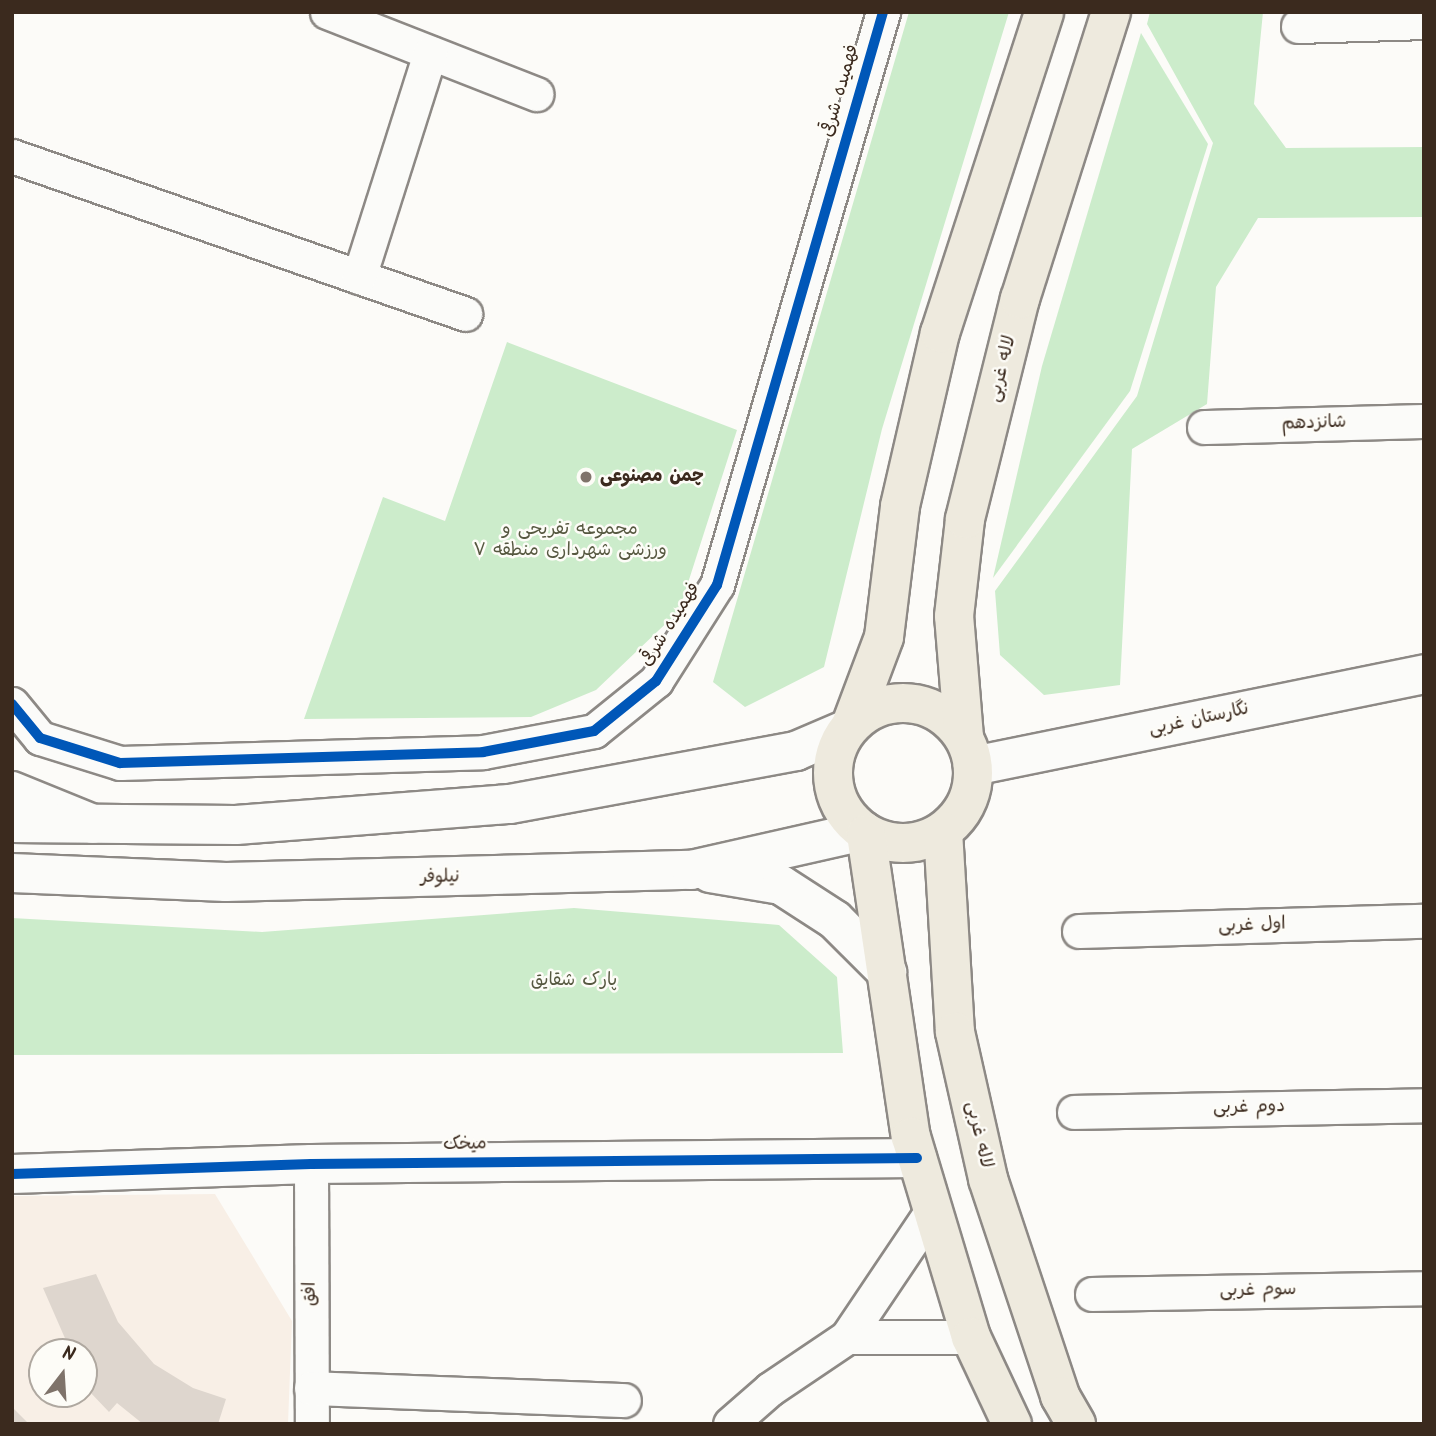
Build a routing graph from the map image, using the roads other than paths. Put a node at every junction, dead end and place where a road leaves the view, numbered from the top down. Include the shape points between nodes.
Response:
1 (327, 12) edge
2 (883, 12) edge
3 (1044, 12) edge
4 (1111, 12) edge
5 (1424, 22) edge
6 (1298, 26) dead end
7 (430, 52) junction
8 (536, 94) dead end
9 (12, 156) edge
10 (359, 277) junction
11 (465, 314) dead end
12 (1424, 421) edge
13 (1204, 427) dead end
14 (1424, 674) edge
15 (12, 704) edge
16 (849, 727) junction
17 (969, 751) junction
18 (12, 790) edge
19 (12, 823) edge
20 (93, 824) junction
21 (943, 831) junction
22 (865, 833) junction
23 (691, 870) junction
24 (12, 873) edge
25 (1424, 921) edge
26 (1079, 931) dead end
27 (887, 972) junction
28 (1424, 1105) edge
29 (1074, 1112) dead end
30 (917, 1158) junction
31 (311, 1164) junction
32 (12, 1174) edge
33 (933, 1209) junction
34 (1424, 1288) edge
35 (1092, 1294) dead end
36 (847, 1337) junction
37 (971, 1337) junction
38 (311, 1388) junction
39 (624, 1400) dead end
40 (312, 1424) edge
41 (730, 1424) edge
42 (1012, 1424) edge
43 (1076, 1424) edge

1 - 7 street
2 - 15 street, فهمیده شرقی via 717,585 656,681 594,731 483,752 120,763 40,738
3 - 16 main road via 940,333 900,506 884,637
4 - 17 main road, لاله غربی via 1020,299 965,519 954,616
5 - 6 street
7 - 8 street
7 - 10 street
9 - 10 street
10 - 11 street
12 - 13 street, شانزدهم
14 - 17 main road, نگارستان غربی
16 - 17 main road via 865,712 908,702 930,707 950,720
16 - 20 main road via 796,751 510,804 236,825
16 - 22 main road via 836,748 834,784 848,817
17 - 21 main road via 967,803
18 - 20 main road
19 - 20 main road
21 - 22 main road via 905,843
21 - 43 main road, لاله غربی via 955,1032 982,1156 995,1211 1060,1396
22 - 23 main road, نیلوفر
22 - 27 main road
23 - 24 main road, نیلوفر via 226,882
23 - 27 main road via 781,885 835,919
25 - 26 street, اول غربی
27 - 30 main road
28 - 29 street, دوم غربی
30 - 31 main road, میخک
30 - 33 main road
31 - 32 main road, میخک
31 - 38 street, افق
33 - 36 street
33 - 37 main road
34 - 35 street, سوم غربی
36 - 37 street
36 - 41 street via 770,1389
37 - 42 main road
38 - 39 street
38 - 40 street, افق

